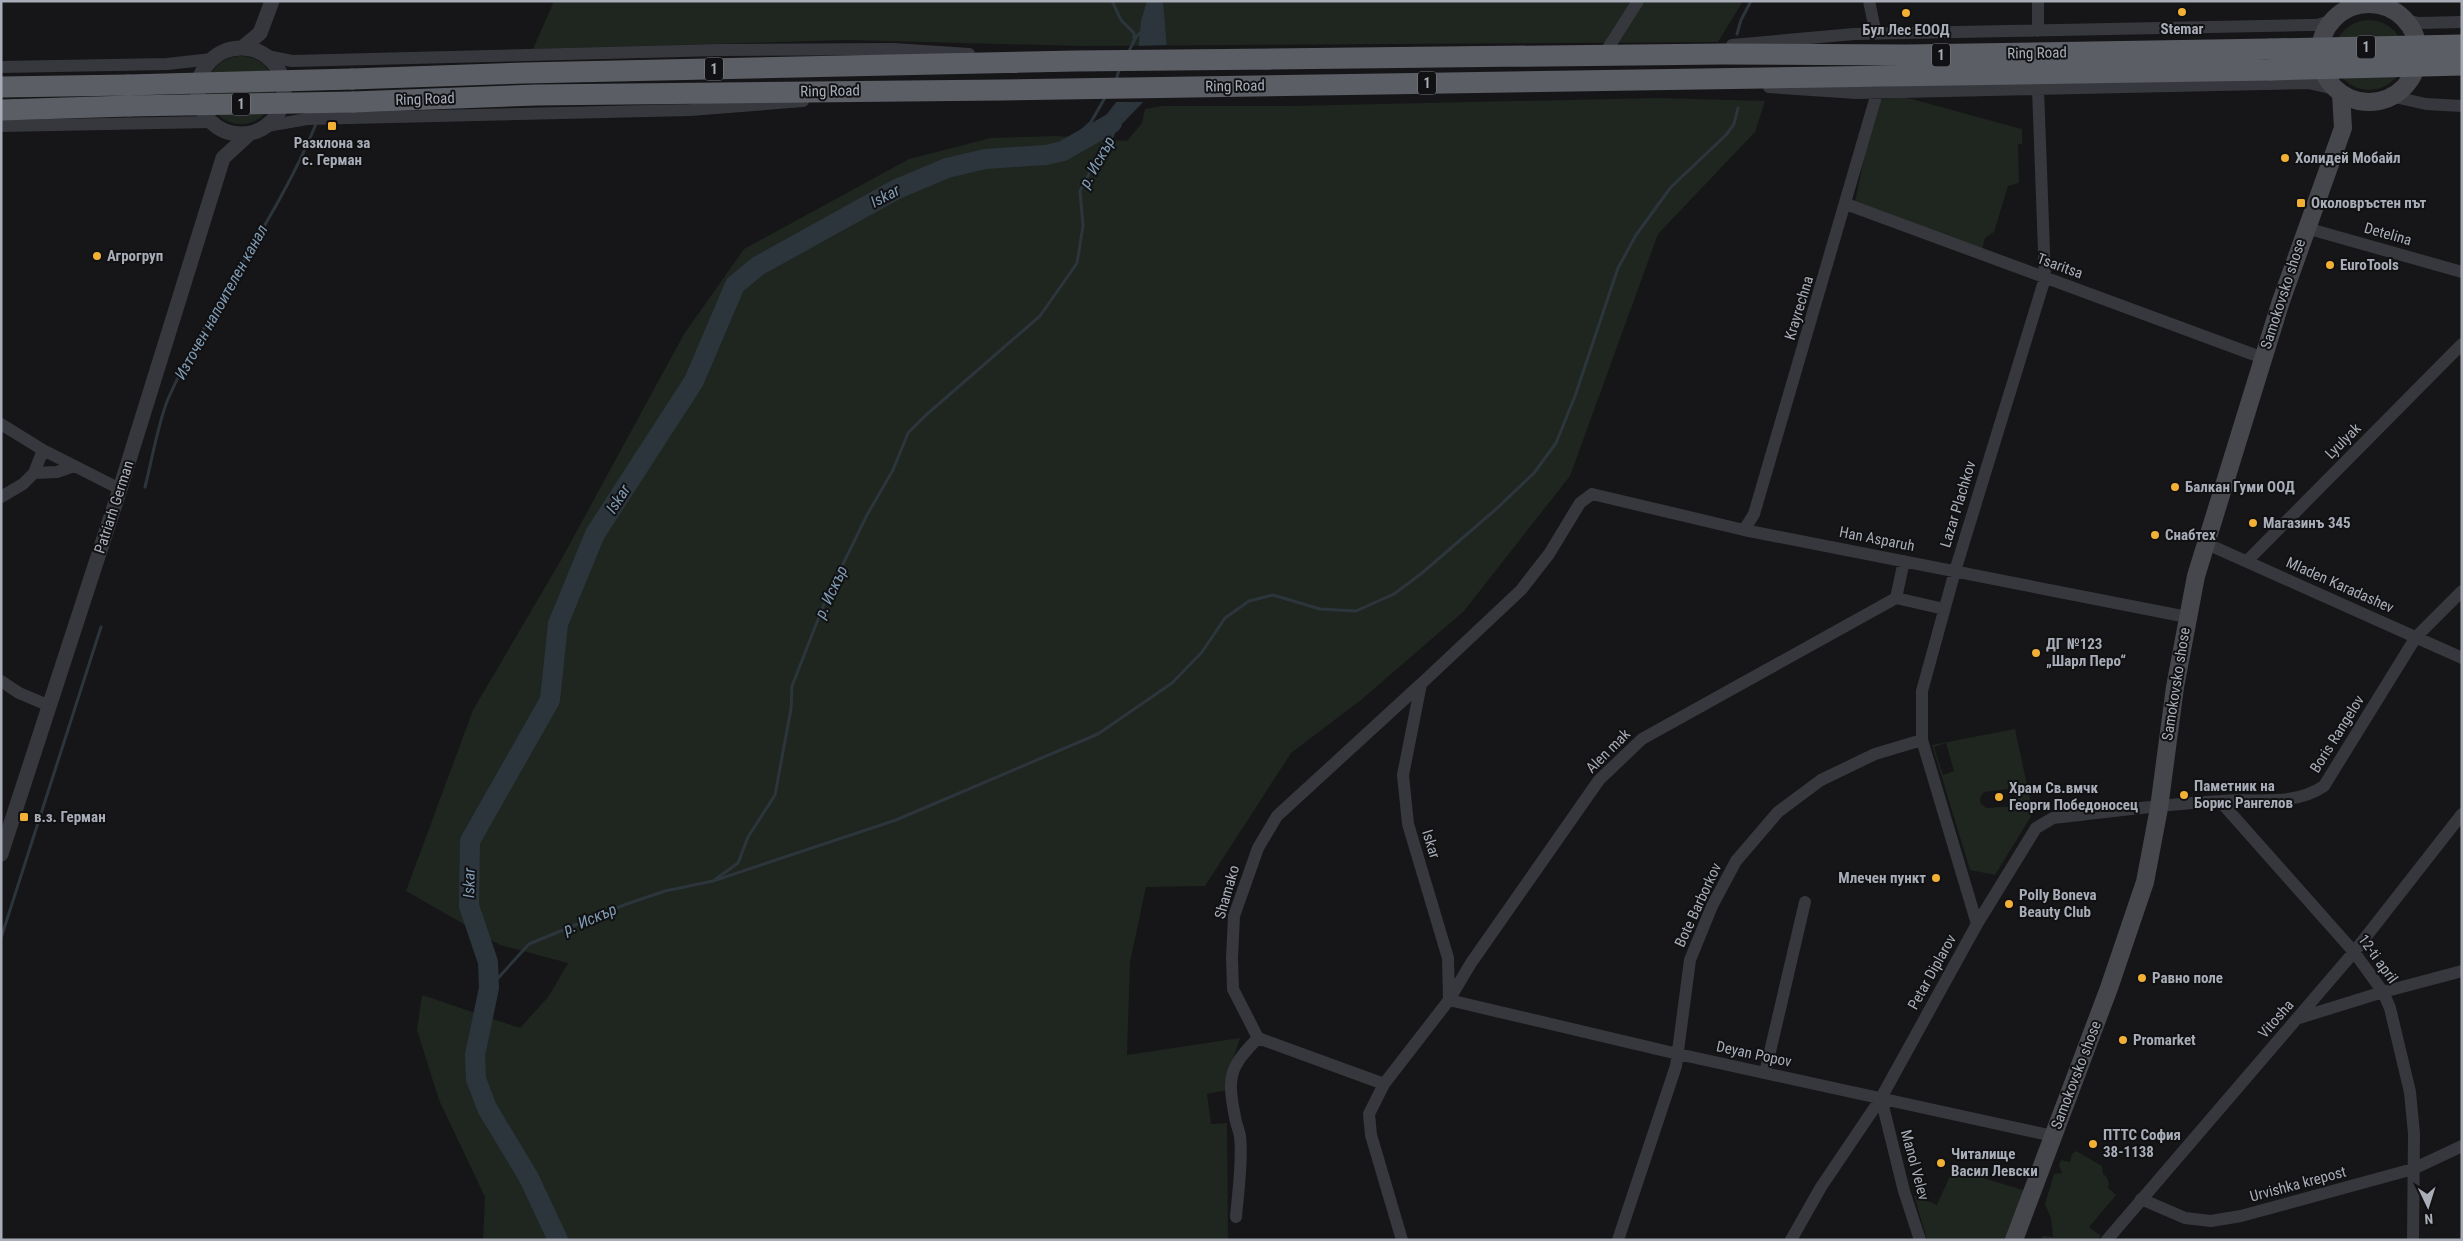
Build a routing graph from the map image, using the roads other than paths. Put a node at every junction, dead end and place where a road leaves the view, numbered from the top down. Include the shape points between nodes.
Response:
1 (272, 1) edge
2 (1638, 1) edge
3 (1869, 1) edge
4 (2038, 1) edge
5 (2363, 3) edge
6 (2396, 11) edge
7 (2334, 20) junction
8 (2462, 22) edge
9 (2038, 31) junction
10 (260, 33) junction
11 (1876, 34) junction
12 (2462, 45) edge
13 (242, 48) junction
14 (265, 56) junction
15 (1607, 56) junction
16 (212, 59) junction
17 (1076, 61) junction
18 (2462, 65) edge
19 (1, 68) edge
20 (1660, 79) junction
21 (1, 87) edge
22 (2038, 89) junction
23 (1002, 90) junction
24 (2338, 91) junction
25 (1877, 93) junction
26 (2390, 98) junction
27 (2371, 102) junction
28 (2462, 106) edge
29 (1, 110) edge
30 (213, 125) junction
31 (1, 126) edge
32 (267, 126) junction
33 (2343, 128) junction
34 (249, 134) junction
35 (223, 158) junction
36 (1846, 204) junction
37 (2306, 228) junction
38 (2462, 272) edge
39 (2045, 278) junction
40 (2462, 344) edge
41 (2263, 358) junction
42 (1, 424) edge
43 (43, 450) junction
44 (74, 466) junction
45 (34, 473) junction
46 (120, 489) junction
47 (1, 497) edge
48 (1744, 530) junction
49 (2204, 543) junction
50 (1904, 561) junction
51 (2248, 561) junction
52 (1955, 571) junction
53 (2462, 592) edge
54 (1896, 598) junction
55 (1944, 609) junction
56 (2187, 617) junction
57 (2416, 637) junction
58 (2462, 658) edge
59 (1, 681) edge
60 (1421, 684) junction
61 (50, 706) junction
62 (1922, 740) junction
63 (2220, 801) junction
64 (2159, 808) junction
65 (2462, 814) edge
66 (1, 854) edge
67 (1805, 902) dead end
68 (1977, 924) junction
69 (2354, 952) junction
70 (2462, 971) edge
71 (2383, 992) junction
72 (1449, 1000) junction
73 (2297, 1019) junction
74 (1258, 1038) junction
75 (1678, 1054) junction
76 (1765, 1073) junction
77 (1384, 1084) junction
78 (1881, 1098) junction
79 (2053, 1136) junction
80 (2462, 1146) edge
81 (2413, 1169) junction
82 (2141, 1199) junction
83 (1236, 1217) dead end
84 (1402, 1240) edge
85 (1618, 1240) edge
86 (1791, 1240) edge
87 (1920, 1240) edge
88 (2014, 1240) edge
89 (2107, 1240) edge
90 (2413, 1240) edge

1 - 10 street
2 - 15 street
3 - 11 street
4 - 9 street
5 - 6 main road via 2382,5
5 - 7 main road
6 - 8 street via 2419,23
6 - 26 main road via 2418,44 2416,66 2405,87
7 - 9 street, Ring Road via 2318,25
7 - 24 main road via 2324,34 2320,50 2323,69
9 - 11 street, Ring Road
10 - 13 street
10 - 14 street
11 - 15 street, Ring Road
12 - 15 highway, Ring Road / 1, bridge via 1906,56
13 - 14 street
13 - 16 street via 226,50
14 - 17 street via 292,61 892,49
14 - 32 street via 282,76 284,92 279,112
15 - 17 highway, Ring Road / 1
16 - 19 street via 174,64
16 - 30 street via 200,78 197,93 200,105
17 - 21 highway, Ring Road / 1, bridge
18 - 20 highway, Ring Road / 1, bridge via 1900,78
20 - 23 highway, Ring Road / 1
20 - 25 street, Ring Road
22 - 24 street, Ring Road via 2308,83
22 - 25 street, Ring Road
22 - 39 street, Lazar Plachkov
23 - 29 highway, Ring Road / 1, bridge via 536,95
23 - 32 street via 690,110 307,119
24 - 27 main road via 2361,102
24 - 33 main road, Samokovsko shose
25 - 36 street, Krayrechna
26 - 27 main road
26 - 28 street
27 - 33 main road, Samokovsko shose
30 - 31 street
30 - 34 street via 235,134
30 - 35 street
32 - 34 street
33 - 37 main road, Samokovsko shose
34 - 35 street
35 - 46 street, Patriarh German
36 - 39 street, Tsaritsa
36 - 48 street, Krayrechna via 1754,514
37 - 38 street, Detelina
37 - 41 main road, Samokovsko shose
39 - 41 street, Tsaritsa
39 - 52 street, Lazar Plachkov
40 - 51 street, Lyulyak
41 - 49 main road, Samokovsko shose
42 - 43 street
43 - 44 street
43 - 45 street
44 - 45 street via 52,473
44 - 46 street
45 - 47 street
46 - 61 street, Patriarh German
48 - 50 street, Han Asparuh
48 - 60 street, Han Asparuh via 1592,494 1580,503 1549,554 1521,590
49 - 51 street, Mladen Karadashev
49 - 56 main road, Samokovsko shose
50 - 52 street, Han Asparuh
50 - 54 street
51 - 57 street, Mladen Karadashev
52 - 55 street, Lazar Plachkov
52 - 56 street, Han Asparuh
53 - 57 street, Boris Rangelov
54 - 55 street
54 - 72 street, Alen mak via 1642,739 1599,780 1471,963
55 - 62 street, Lazar Plachkov via 1922,690
56 - 64 main road, Samokovsko shose
57 - 58 street, Mladen Karadashev
57 - 63 street, Boris Rangelov via 2324,786 2289,800
59 - 61 street via 19,693
60 - 72 street, Iskar via 1402,775 1408,824 1448,958
60 - 74 street, Shamako via 1277,816 1258,848 1234,916 1232,958 1233,989
61 - 66 street, Patriarh German
62 - 68 street, Lazar Plachkov
62 - 75 street, Bote Barborkov via 1874,754 1821,780 1778,812 1736,861 1712,906 1690,960
63 - 64 street, Boris Rangelov
63 - 69 street, 12-ti april
64 - 68 street, Petar Diplarov via 2053,818 2043,823 2036,828
64 - 79 main road, Samokovsko shose via 2145,882
65 - 69 street, Vitosha
67 - 76 street
68 - 78 street, Petar Diplarov
69 - 71 street, 12-ti april
69 - 73 street, Vitosha
70 - 71 street
71 - 73 street
71 - 81 street, 12-ti april via 2390,1008 2410,1092
72 - 75 street, Deyan Popov
72 - 77 street
73 - 82 street, Vitosha
74 - 77 street
74 - 83 street via 1234,1067 1230,1088 1240,1135
75 - 76 street, Deyan Popov
75 - 85 street, Bote Barborkov
76 - 78 street, Deyan Popov
77 - 84 street via 1369,1114 1371,1135
78 - 79 street, Deyan Popov
78 - 86 street, Petar Diplarov via 1821,1187
78 - 87 street, Manol Velev
79 - 88 main road, Samokovsko shose
80 - 81 street, Urvishka krepost
81 - 82 street, Urvishka krepost via 2241,1216 2211,1221 2184,1218
81 - 90 street, 12-ti april
82 - 89 street, Vitosha

